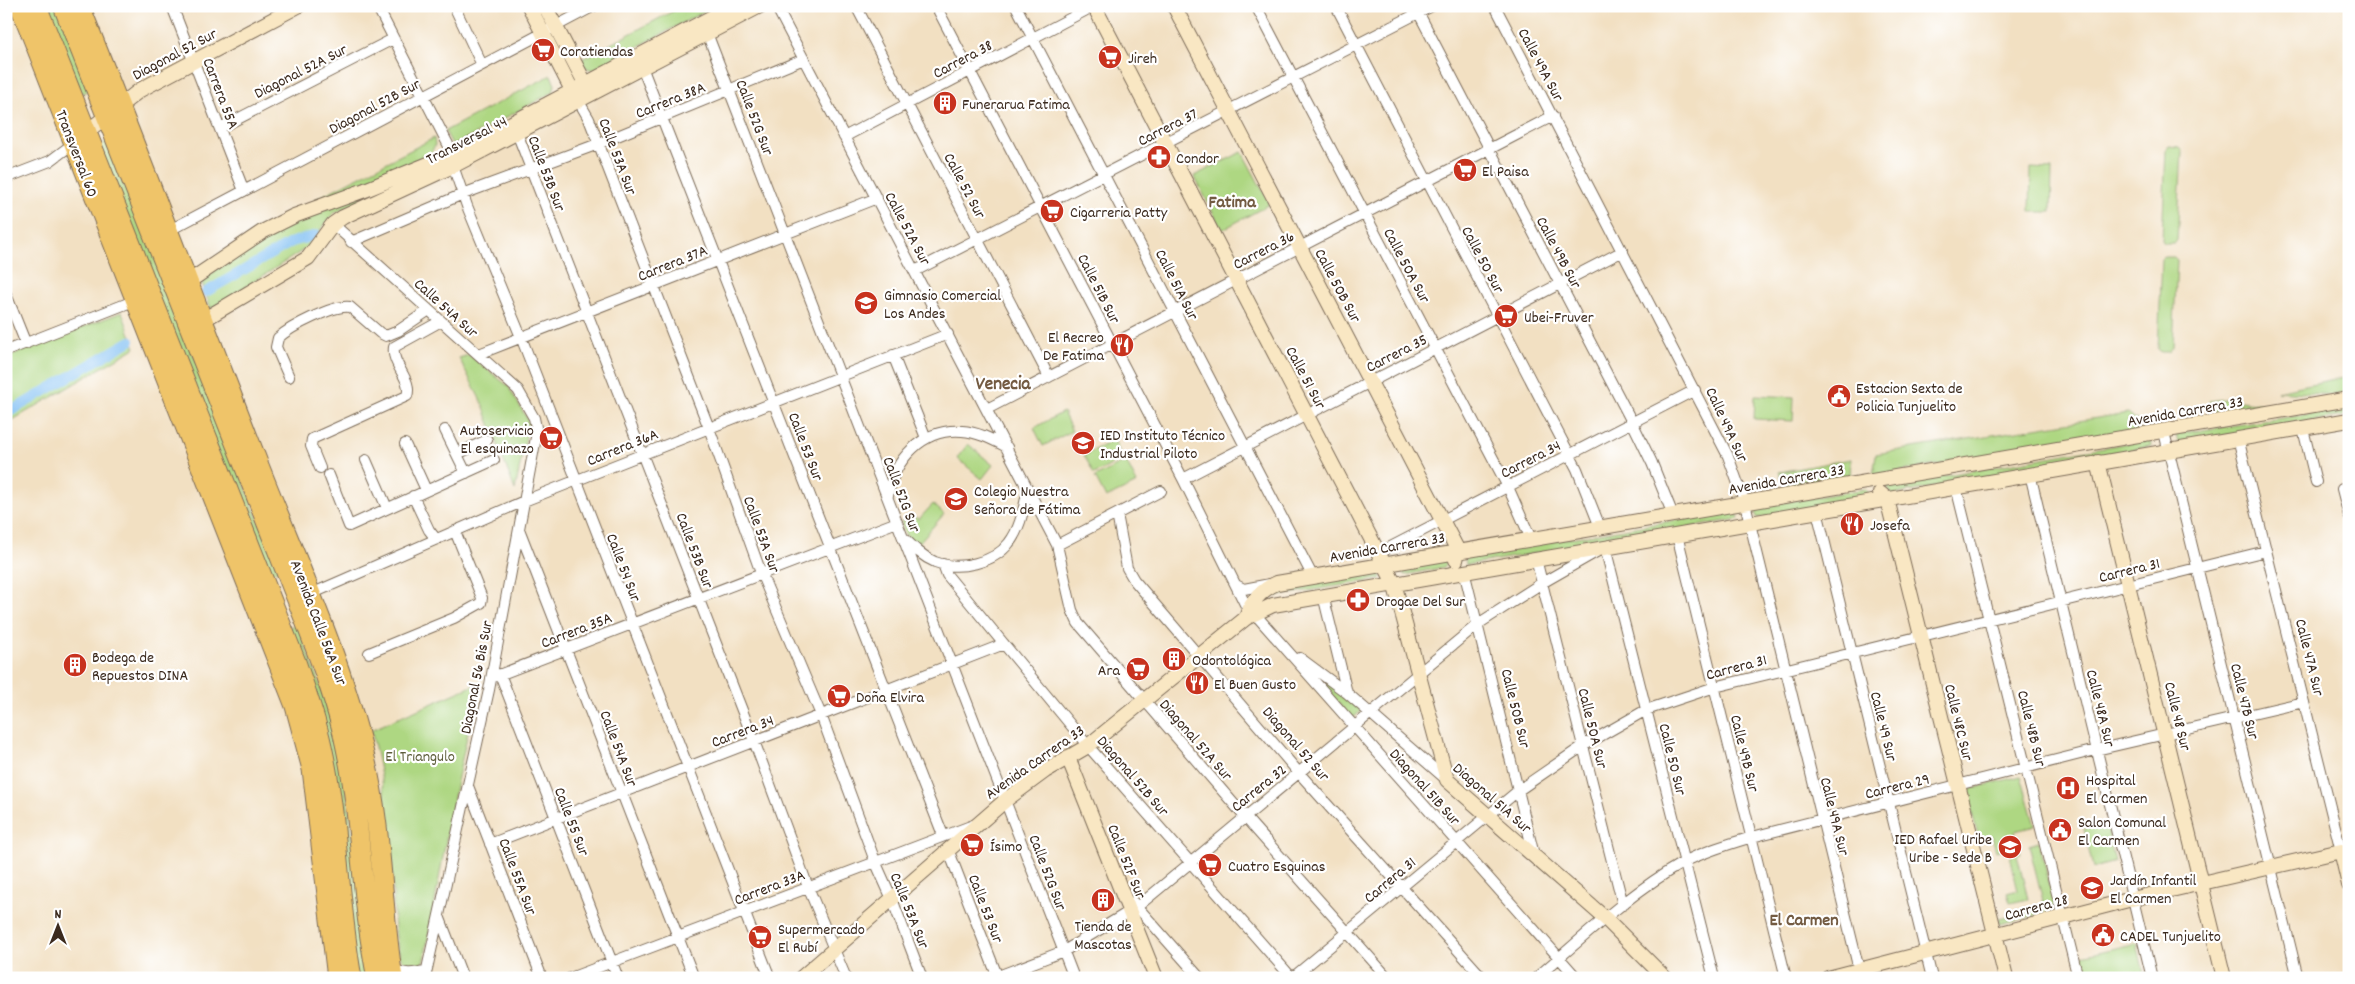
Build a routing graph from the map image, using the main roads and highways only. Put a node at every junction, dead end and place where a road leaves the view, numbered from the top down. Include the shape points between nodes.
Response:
1 (20, 6) edge
2 (37, 6) edge
3 (80, 6) edge
4 (298, 6) edge
5 (529, 6) edge
6 (545, 6) edge
7 (733, 6) edge
8 (760, 6) edge
9 (1094, 6) edge
10 (1174, 6) edge
11 (66, 14) edge
12 (705, 28) junction
13 (96, 45) junction
14 (586, 83) junction
15 (578, 96) junction
16 (113, 111) junction
17 (80, 138) junction
18 (453, 160) junction
19 (149, 182) junction
20 (96, 200) junction
21 (150, 225) junction
22 (130, 242) junction
23 (181, 284) junction
24 (143, 298) junction
25 (203, 320) junction
26 (2349, 399) edge
27 (2349, 420) edge
28 (231, 432) junction
29 (214, 455) junction
30 (2098, 462) junction
31 (258, 465) junction
32 (1869, 482) junction
33 (1887, 498) junction
34 (219, 510) junction
35 (1458, 552) junction
36 (1382, 558) junction
37 (1439, 575) junction
38 (1394, 582) junction
39 (1250, 614) junction
40 (354, 714) junction
41 (1068, 758) junction
42 (350, 766) junction
43 (1447, 780) joint
44 (2341, 851) joint
45 (322, 855) junction
46 (2201, 883) junction
47 (2349, 885) edge
48 (341, 907) junction
49 (1995, 935) junction
50 (387, 974) edge
51 (1860, 974) edge
52 (337, 978) edge
53 (352, 978) edge
54 (801, 978) edge
55 (1156, 978) edge
56 (1665, 978) edge
57 (1828, 978) edge
58 (2006, 978) edge
59 (2224, 978) edge

1 - 17 highway, Transversal 60
2 - 17 highway, Transversal 60
3 - 13 highway
4 - 16 main road, Diagonal 52 Sur via 140,90
5 - 15 main road
6 - 14 main road
7 - 12 main road, Transversal 44
8 - 12 main road, Transversal 44
9 - 36 main road, Calle 51 Sur
10 - 35 main road, Calle 50B Sur
11 - 13 highway
11 - 16 highway
12 - 14 main road, Transversal 44
12 - 15 main road, Transversal 44 via 642,67
13 - 16 highway
14 - 15 main road, Transversal 44
15 - 18 main road, Transversal 44
15 - 18 main road, Transversal 44 via 517,133
16 - 17 main road, Diagonal 52 Sur
16 - 19 highway
16 - 21 highway
17 - 20 highway, Transversal 60
17 - 22 highway, Transversal 60
18 - 23 main road, Transversal 44 via 294,216 262,232
18 - 25 main road, Transversal 44 via 342,217 308,258
19 - 21 highway
19 - 23 highway via 168,231
20 - 22 highway
20 - 24 highway, Transversal 60
21 - 23 highway
22 - 24 highway, Transversal 60
23 - 25 highway, Avenida Calle 56A Sur
23 - 28 highway, Avenida Calle 56A Sur
24 - 29 highway
24 - 34 highway
25 - 31 highway, Avenida Calle 56A Sur
26 - 32 main road, Avenida Carrera 33
27 - 30 main road, Avenida Carrera 33
28 - 31 highway
28 - 42 highway, Avenida Calle 56A Sur via 332,695
29 - 34 highway
29 - 48 highway via 312,707 326,767
30 - 33 main road, Avenida Carrera 33
30 - 46 main road, Calle 48 Sur
31 - 40 highway, Avenida Calle 56A Sur via 311,594
32 - 33 main road
32 - 35 main road, Avenida Carrera 33
33 - 37 main road, Avenida Carrera 33
33 - 49 main road, Calle 48C Sur
34 - 45 highway via 301,724 312,768
35 - 36 main road, Avenida Carrera 33
35 - 37 main road via 1453,565
36 - 38 main road, Calle 51 Sur
36 - 39 main road, Avenida Carrera 33 via 1277,583 1260,594
37 - 38 main road, Avenida Carrera 33
38 - 39 main road, Avenida Carrera 33 via 1280,603
38 - 43 main road, Calle 51 Sur
39 - 41 main road, Avenida Carrera 33 via 1088,746
40 - 42 highway
40 - 50 highway, Avenida Calle 56A Sur via 376,816
41 - 54 main road, Avenida Carrera 33 via 1005,800
41 - 55 main road, Calle 52F Sur via 1120,888 1134,910
42 - 50 highway, Avenida Calle 56A Sur via 368,930
43 - 56 main road, Diagonal 51A Sur via 1606,919
44 - 46 main road, Carrera 28
44 - 47 main road, Calle 47A Sur
45 - 48 highway
45 - 52 highway
46 - 49 main road, Carrera 28
46 - 59 main road, Calle 48 Sur
48 - 53 highway
49 - 51 main road, Carrera 28
49 - 58 main road, Calle 48C Sur
51 - 57 main road, Carrera 28

